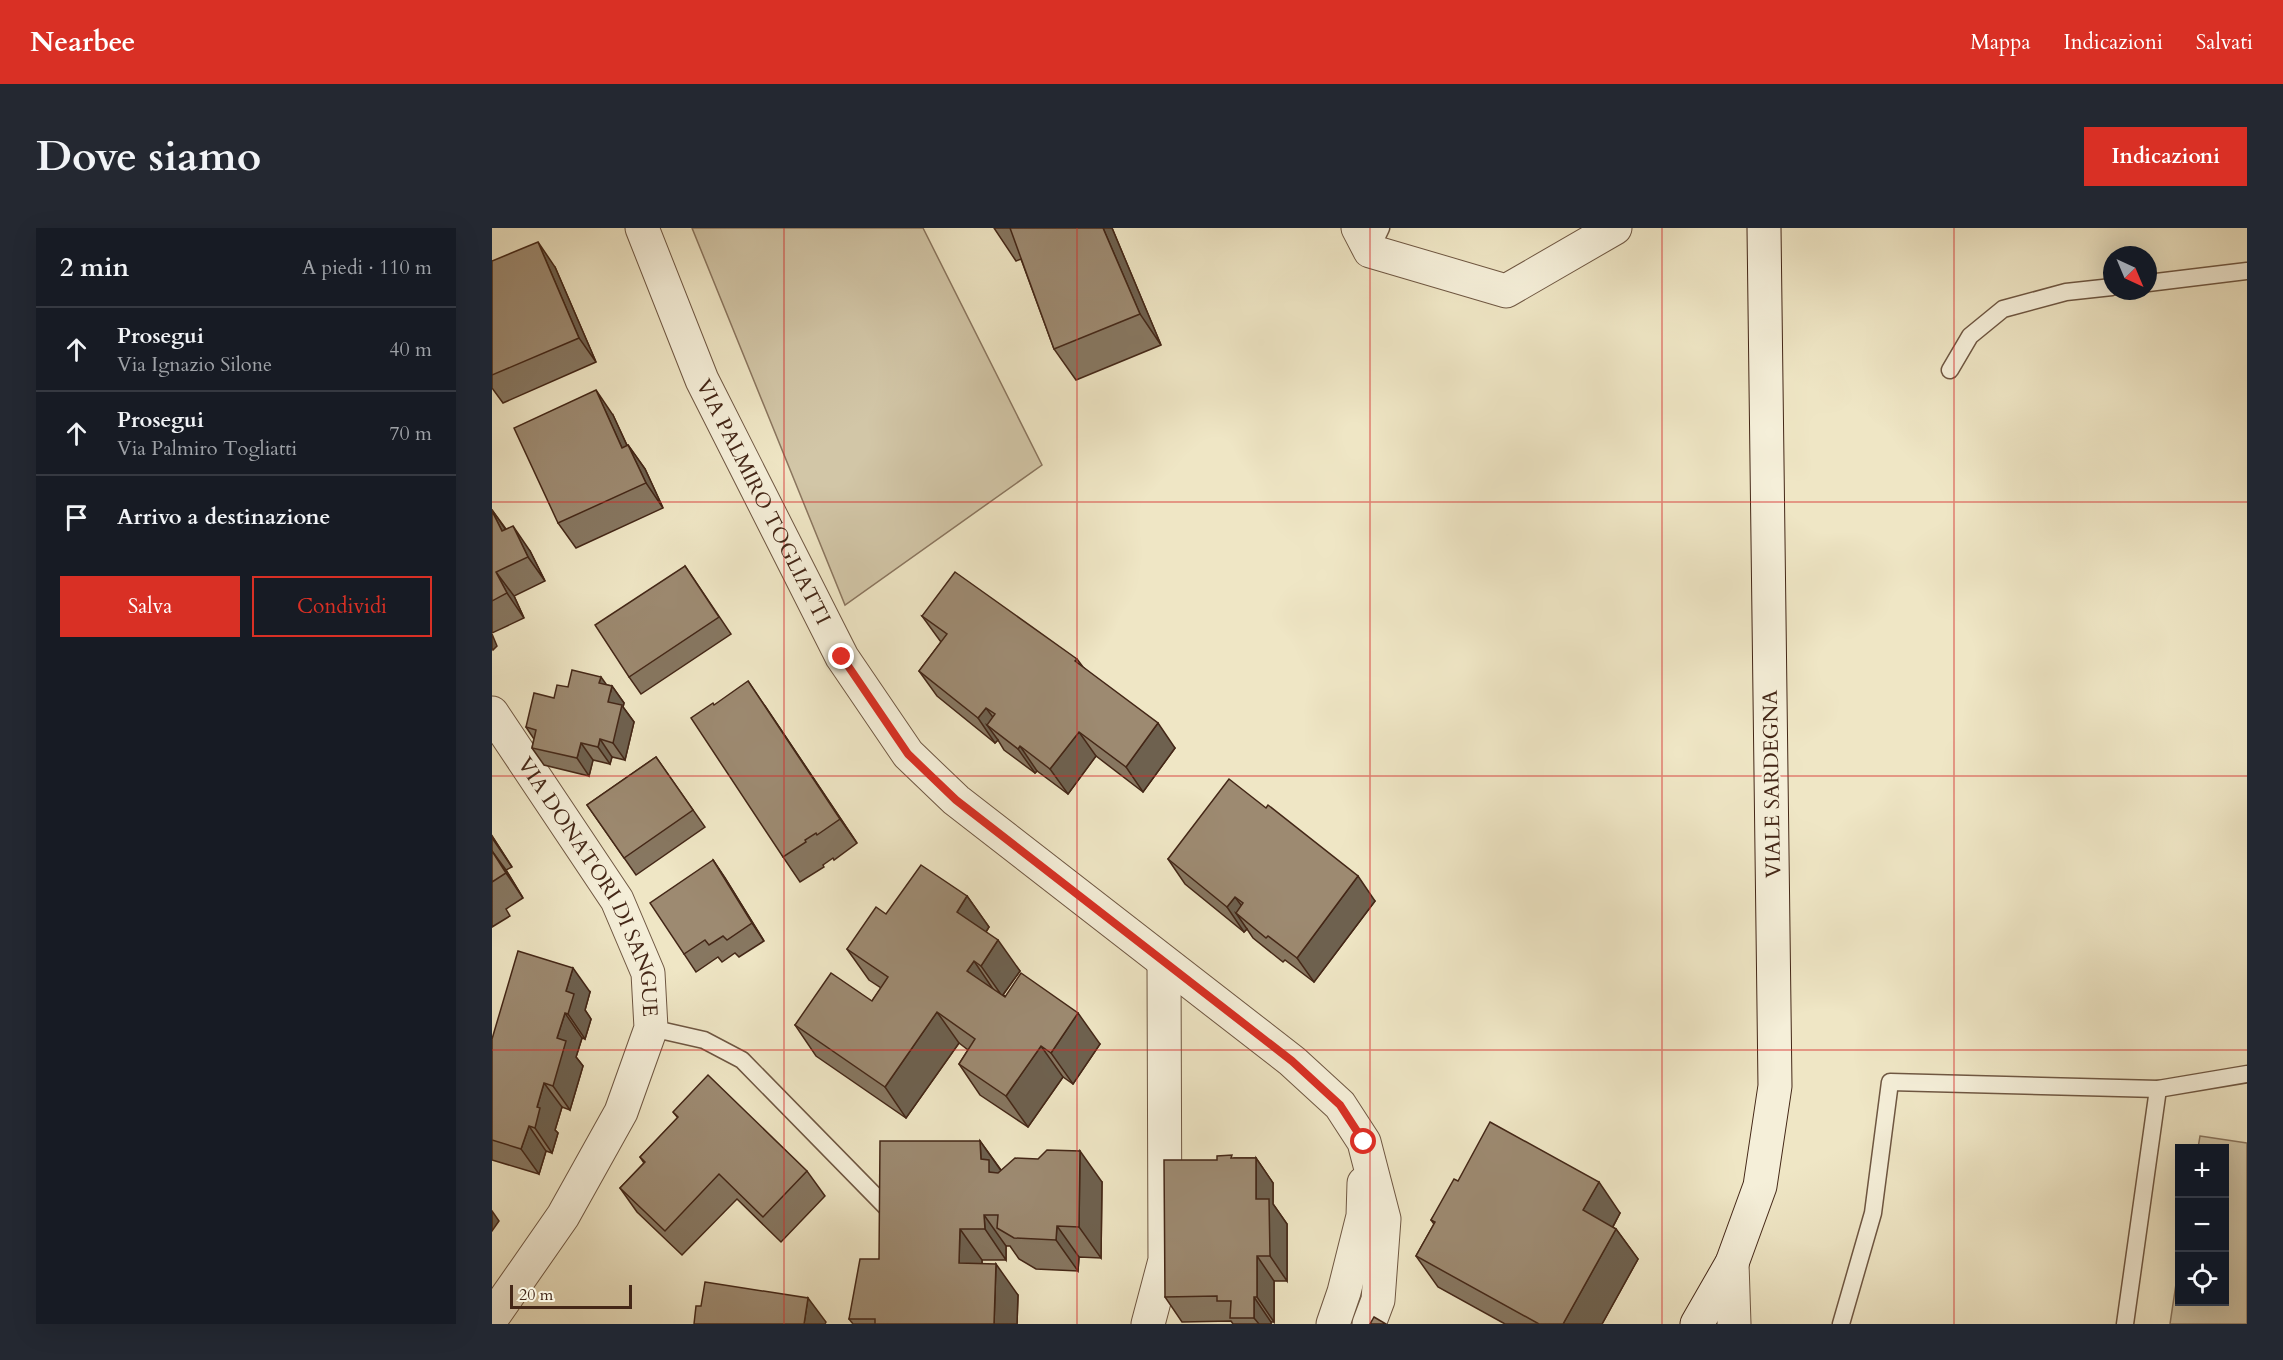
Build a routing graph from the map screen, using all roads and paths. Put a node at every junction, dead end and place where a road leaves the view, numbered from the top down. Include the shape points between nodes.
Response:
1 (642, 228) edge
2 (1615, 228) edge
3 (1764, 228) edge
4 (1370, 236) edge
5 (2247, 272) edge
6 (2157, 282) edge
7 (2103, 288) edge
8 (1950, 370) dead end
9 (492, 713) edge
10 (1164, 963) junction
11 (651, 1029) junction
12 (2247, 1074) edge
13 (2158, 1089) junction
14 (1364, 1142) junction
15 (889, 1210) edge
16 (1732, 1263) junction
17 (492, 1318) edge
18 (1148, 1324) edge
19 (1333, 1324) edge
20 (1369, 1324) edge
21 (1697, 1324) edge
22 (1734, 1324) edge
23 (1841, 1324) edge
24 (2125, 1324) edge

1 - 10 street, VIA PALMIRO TOGLIATTI via 702,381 842,657 908,754 956,800
2 - 4 street via 1506,291
3 - 16 street, VIALE SARDEGNA via 1774,1086 1760,1186
5 - 6 lane
7 - 8 lane via 2066,292 2003,309 1970,336
9 - 11 street, VIA DONATORI DI SANGUE via 616,900 648,973
10 - 14 street, VIA PALMIRO TOGLIATTI via 1292,1061 1340,1105
10 - 18 street via 1165,1260
11 - 15 lane via 704,1040 742,1060
11 - 17 street, VIA DONATORI DI SANGUE via 621,1112 563,1216
12 - 13 lane
13 - 23 lane via 1890,1082 1873,1213
13 - 24 lane
14 - 19 street via 1363,1216
14 - 20 street, VIA PALMIRO TOGLIATTI via 1384,1219 1378,1300
16 - 21 street, VIALE SARDEGNA
16 - 22 street

